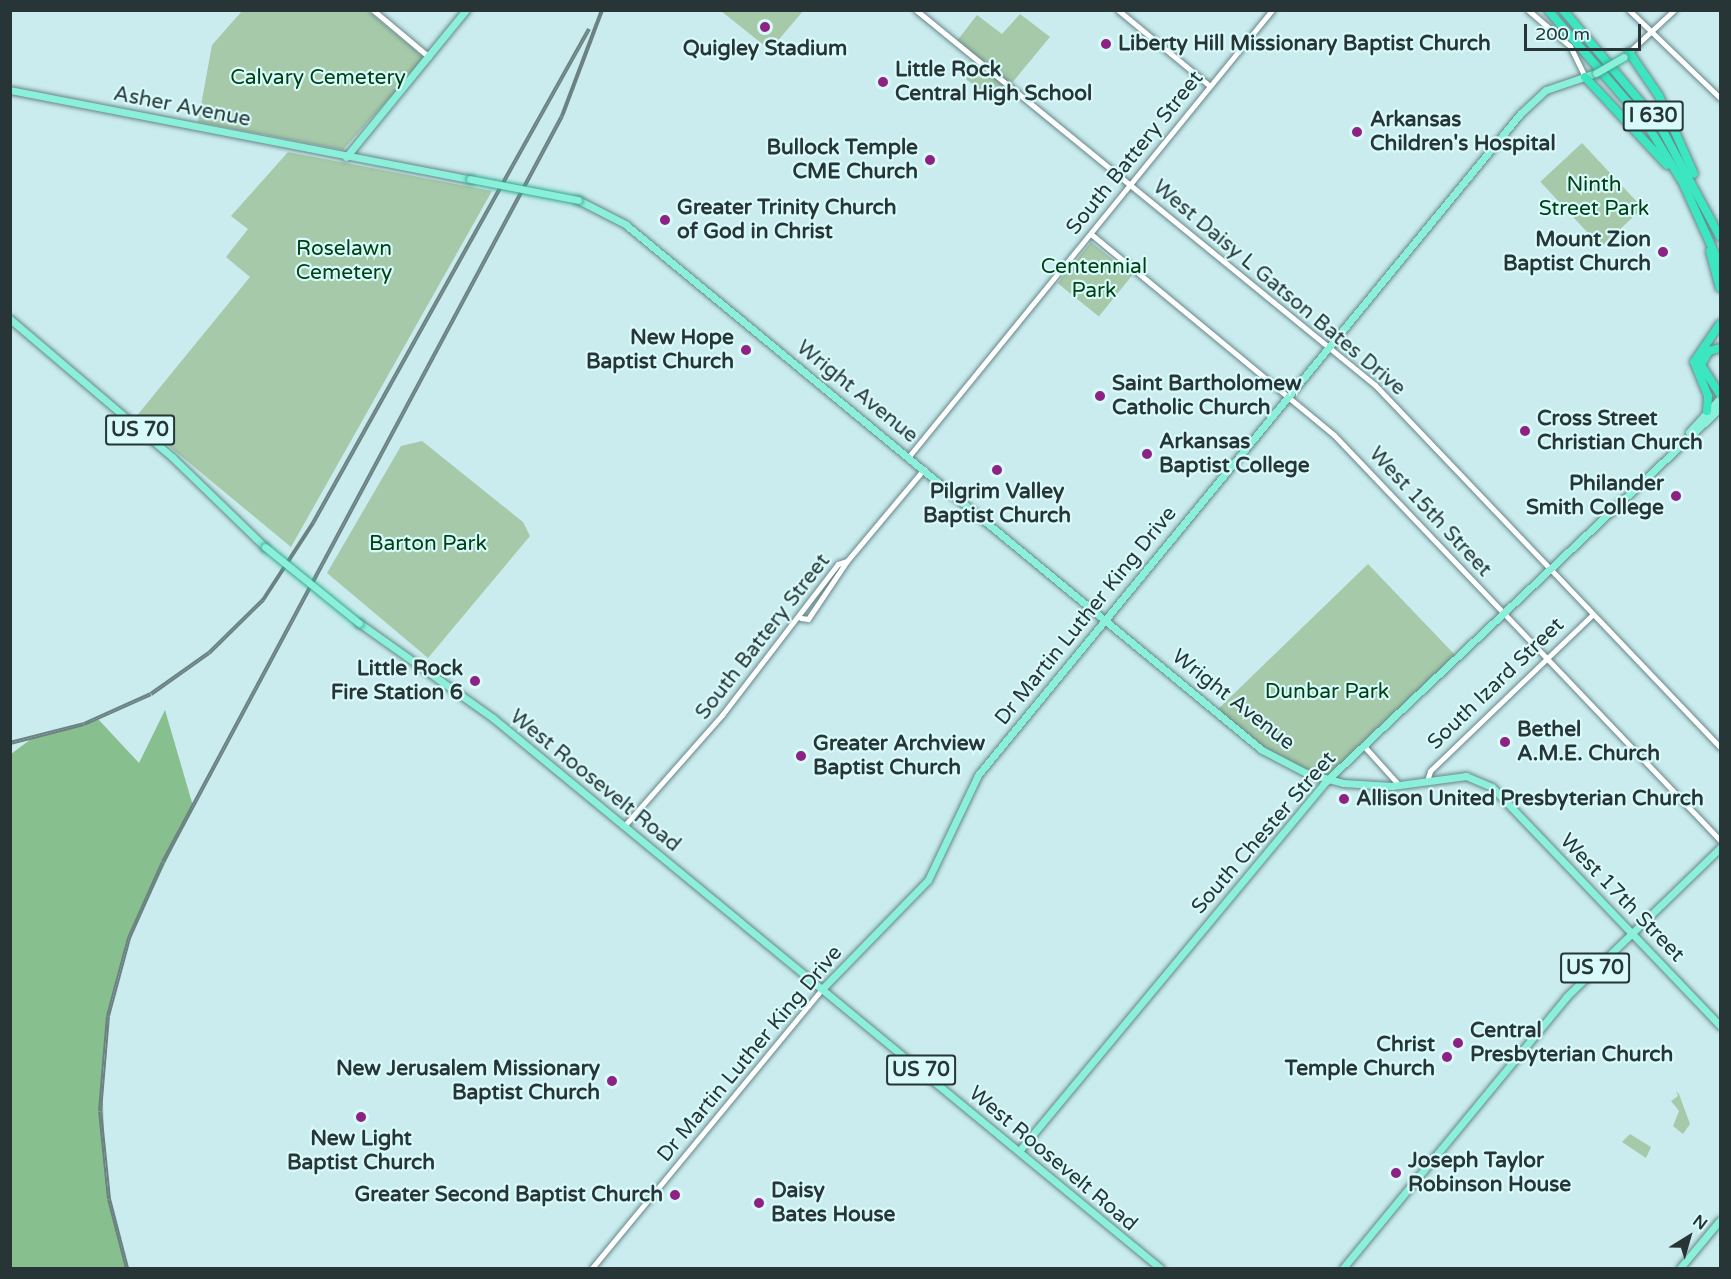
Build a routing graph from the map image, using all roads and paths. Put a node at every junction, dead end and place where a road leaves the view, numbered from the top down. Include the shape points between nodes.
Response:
1 (373, 10) edge
2 (466, 10) edge
3 (916, 10) edge
4 (1118, 10) edge
5 (1272, 10) edge
6 (1528, 10) edge
7 (1548, 10) edge
8 (1563, 10) edge
9 (1629, 10) edge
10 (1674, 10) edge
11 (1654, 31) junction
12 (1626, 55) junction
13 (429, 57) junction
14 (1585, 76) junction
15 (1210, 86) junction
16 (10, 90) edge
17 (1720, 98) edge
18 (346, 157) junction
19 (1683, 183) junction
20 (1131, 185) junction
21 (1705, 200) junction
22 (1702, 221) junction
23 (1091, 234) junction
24 (1720, 237) edge
25 (1720, 265) edge
26 (1720, 288) edge
27 (10, 319) edge
28 (1720, 324) edge
29 (1329, 346) junction
30 (1720, 348) edge
31 (1701, 381) junction
32 (1287, 397) junction
33 (1720, 397) edge
34 (1714, 413) edge
35 (910, 455) junction
36 (925, 468) junction
37 (847, 561) junction
38 (1549, 567) junction
39 (1502, 611) junction
40 (1593, 614) junction
41 (801, 618) junction
42 (1105, 618) junction
43 (1546, 658) junction
44 (1363, 745) junction
45 (1720, 747) edge
46 (1327, 780) junction
47 (1427, 781) junction
48 (1399, 785) junction
49 (625, 825) junction
50 (1720, 840) edge
51 (1720, 848) edge
52 (1633, 933) junction
53 (822, 989) junction
54 (1720, 1026) edge
55 (1020, 1152) junction
56 (1720, 1220) edge
57 (591, 1269) edge
58 (1160, 1269) edge
59 (1343, 1269) edge
60 (1680, 1269) edge

1 - 13 street
2 - 13 main road
3 - 20 street, West Daisy L Gatson Bates Drive
4 - 15 street
5 - 15 street, South Battery Street
6 - 14 street via 1574,51
7 - 19 highway, I 630 via 1624,94
8 - 21 highway, I 630 via 1637,94
9 - 11 street
10 - 11 street, Dr Martin Luther King Drive
11 - 12 street, Dr Martin Luther King Drive
11 - 17 street
12 - 14 main road, Dr Martin Luther King Drive, bridge
12 - 21 highway via 1659,96
13 - 18 main road
14 - 19 highway
14 - 29 main road, Dr Martin Luther King Drive via 1533,100
15 - 20 street, South Battery Street
16 - 18 main road, Asher Avenue
18 - 35 main road, Wright Avenue, bridge via 578,200 625,224
19 - 22 highway, I 630
20 - 23 street, South Battery Street
20 - 29 street, West Daisy L Gatson Bates Drive
21 - 24 highway, I 630
22 - 25 highway, I 630
22 - 26 highway
23 - 32 street, West 15th Street
23 - 35 street, South Battery Street
27 - 49 main road, West Roosevelt Road / US 70, bridge via 172,457 265,547 359,623 470,700
28 - 31 highway via 1696,357
29 - 32 main road, Dr Martin Luther King Drive
29 - 38 street, West Daisy L Gatson Bates Drive via 1380,390
30 - 33 highway via 1709,351 1701,365
31 - 33 highway
31 - 34 highway
32 - 39 street, West 15th Street via 1334,435
32 - 42 main road, Dr Martin Luther King Drive
33 - 34 main road, South Chester Street
34 - 38 main road, South Chester Street
35 - 36 main road, Wright Avenue
36 - 37 street, South Battery Street
36 - 42 main road, Wright Avenue
37 - 41 street, South Battery Street via 838,564 806,603
37 - 41 street via 808,619
38 - 39 main road, South Chester Street
38 - 40 street, West Daisy L Gatson Bates Drive
39 - 43 street, West 15th Street
39 - 44 main road, South Chester Street
40 - 43 street, South Izard Street
40 - 45 street, West Daisy L Gatson Bates Drive
41 - 49 street, South Battery Street
42 - 46 main road, Wright Avenue via 1259,747
42 - 53 main road, Dr Martin Luther King Drive via 972,784 928,880
43 - 47 street, South Izard Street via 1430,771
43 - 50 street, West 15th Street
44 - 46 main road, South Chester Street
44 - 48 street
46 - 48 main road, Wright Avenue
46 - 55 main road, South Chester Street
47 - 48 main road, West 17th Street
47 - 52 main road, West 17th Street via 1473,777 1498,792
49 - 53 main road, West Roosevelt Road / US 70
51 - 52 main road, US 70
52 - 54 main road, West 17th Street
52 - 59 main road, US 70 via 1566,997
53 - 55 main road, West Roosevelt Road / US 70
53 - 57 street, Dr Martin Luther King Drive
55 - 58 main road, West Roosevelt Road / US 70
56 - 60 main road

